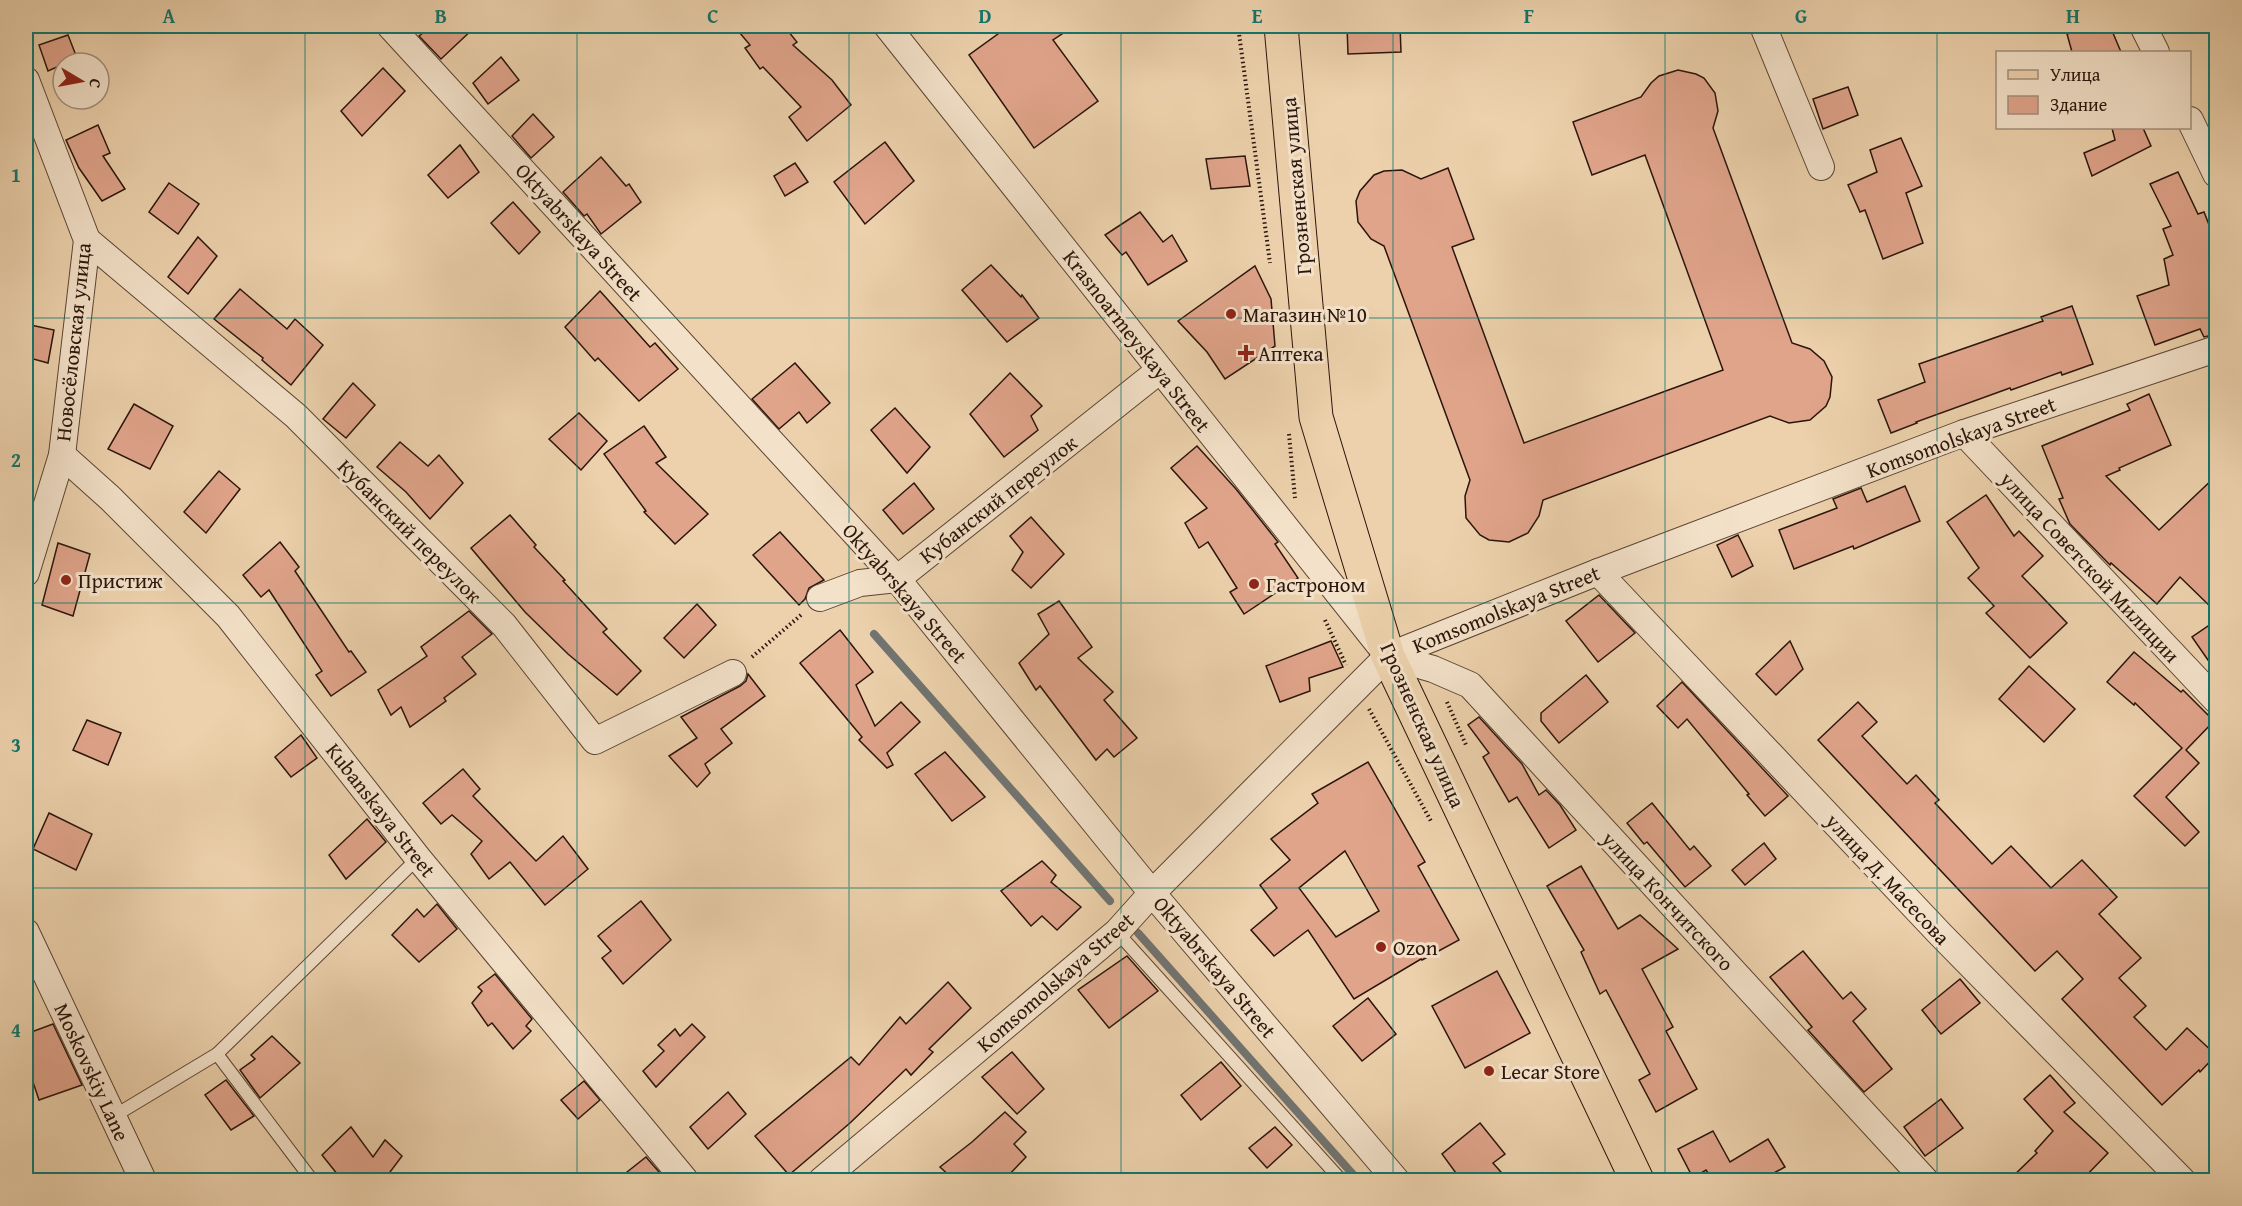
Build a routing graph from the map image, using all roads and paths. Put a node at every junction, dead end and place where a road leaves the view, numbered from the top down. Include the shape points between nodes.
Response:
1 (390, 26) edge
2 (887, 26) edge
3 (1238, 26) edge
4 (1281, 26) edge
5 (1763, 26) edge
6 (2143, 26) edge
7 (2156, 51) edge
8 (26, 80) edge
9 (2191, 122) edge
10 (1821, 167) dead end
11 (2217, 174) edge
12 (87, 240) junction
13 (1271, 268) dead end
14 (2217, 349) edge
15 (1160, 370) junction
16 (1288, 432) dead end
17 (1964, 433) junction
18 (62, 455) junction
19 (1295, 499) dead end
20 (1598, 572) junction
21 (26, 573) edge
22 (897, 579) junction
23 (820, 598) joint
24 (1388, 656) junction
25 (733, 673) joint
26 (2217, 700) edge
27 (418, 858) junction
28 (1152, 893) junction
29 (26, 932) edge
30 (1117, 932) junction
31 (217, 1054) junction
32 (114, 1116) junction
33 (144, 1180) edge
34 (312, 1180) edge
35 (685, 1180) edge
36 (822, 1180) edge
37 (1341, 1180) edge
38 (1396, 1180) edge
39 (1637, 1180) edge
40 (1925, 1180) edge
41 (2182, 1180) edge

1 - 22 street, Oktyabrskaya Street
2 - 15 street, Krasnoarmeyskaya Street
3 - 13 path
4 - 24 main road, Грозненская улица via 1316,417
5 - 10 street
6 - 7 street
8 - 12 street, Новосёловская улица
9 - 11 street
12 - 18 street, Новосёловская улица
12 - 25 street, Кубанский переулок via 296,416 504,626 595,741
14 - 17 street, Komsomolskaya Street
15 - 22 street, Кубанский переулок
15 - 24 street, Krasnoarmeyskaya Street
16 - 19 path
17 - 20 street, Komsomolskaya Street
17 - 26 street, улица Советской Милиции
18 - 21 street, Новосёловская улица
18 - 27 street, Kubanskaya Street via 228,616
20 - 24 street, Komsomolskaya Street
20 - 41 street, улица Д. Масесова via 1932,926
22 - 23 street via 860,584
22 - 28 street, Oktyabrskaya Street
23 - 25 path
24 - 28 street, Komsomolskaya Street
24 - 39 main road, Грозненская улица
24 - 40 street, улица Кончитского via 1470,685
27 - 31 lane
27 - 35 street, Kubanskaya Street
28 - 30 street, Komsomolskaya Street
28 - 38 street, Oktyabrskaya Street
29 - 32 street, Moskovskiy Lane
30 - 36 street, Komsomolskaya Street
30 - 37 lane
31 - 32 lane
31 - 34 lane
32 - 33 street, Moskovskiy Lane

